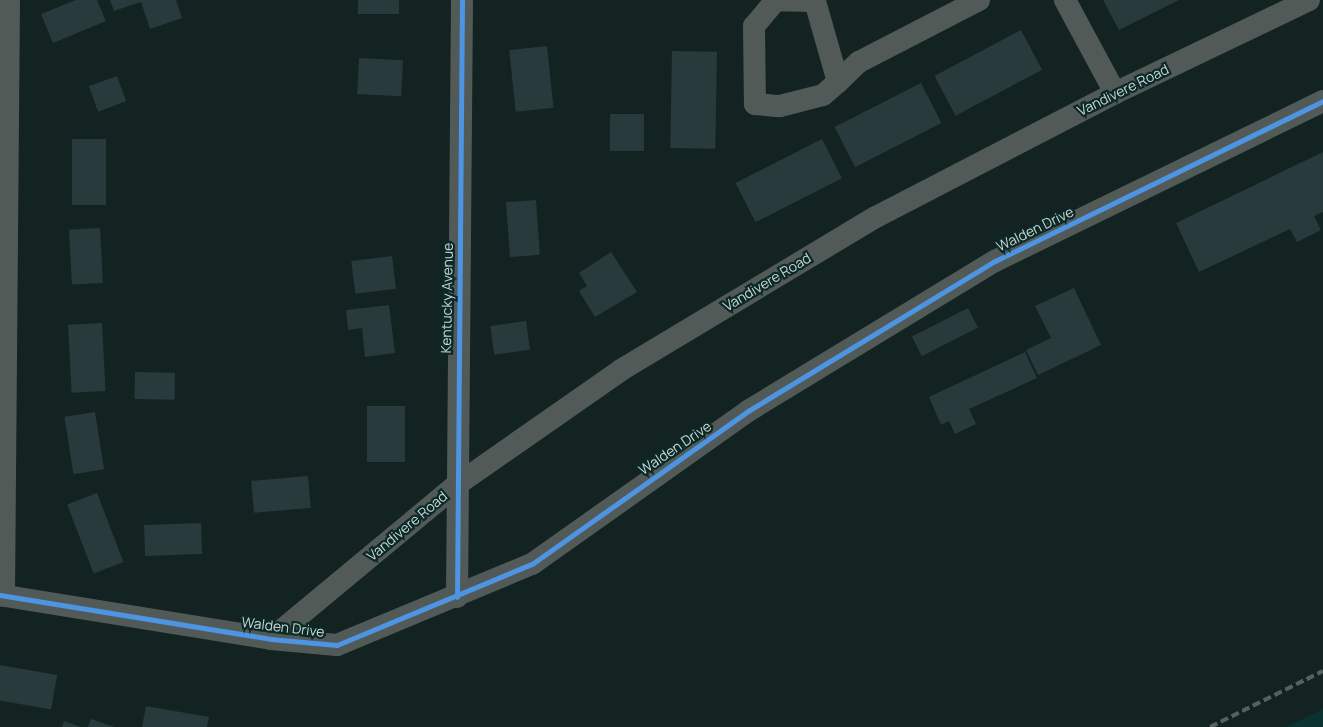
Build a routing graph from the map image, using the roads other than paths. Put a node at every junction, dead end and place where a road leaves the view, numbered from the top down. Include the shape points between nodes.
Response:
1 (9, 0) edge
2 (462, 0) edge
3 (978, 0) edge
4 (1065, 0) edge
5 (1309, 0) edge
6 (838, 82) junction
7 (1115, 93) junction
8 (1323, 101) edge
9 (455, 486) junction
10 (2, 595) edge
11 (457, 597) junction
12 (271, 639) junction

1 - 10 street
2 - 9 street, Kentucky Avenue
3 - 6 street via 859,62
4 - 7 street
5 - 7 street, Vandivere Road
6 - 6 street via 816,2 776,0 754,26 755,104 780,106 824,95
7 - 9 street, Vandivere Road via 876,217 621,370
8 - 11 street, Walden Drive via 995,261 748,411 532,564
9 - 11 street, Kentucky Avenue
9 - 12 street, Vandivere Road
10 - 12 street, Walden Drive
11 - 12 street, Walden Drive via 337,645

